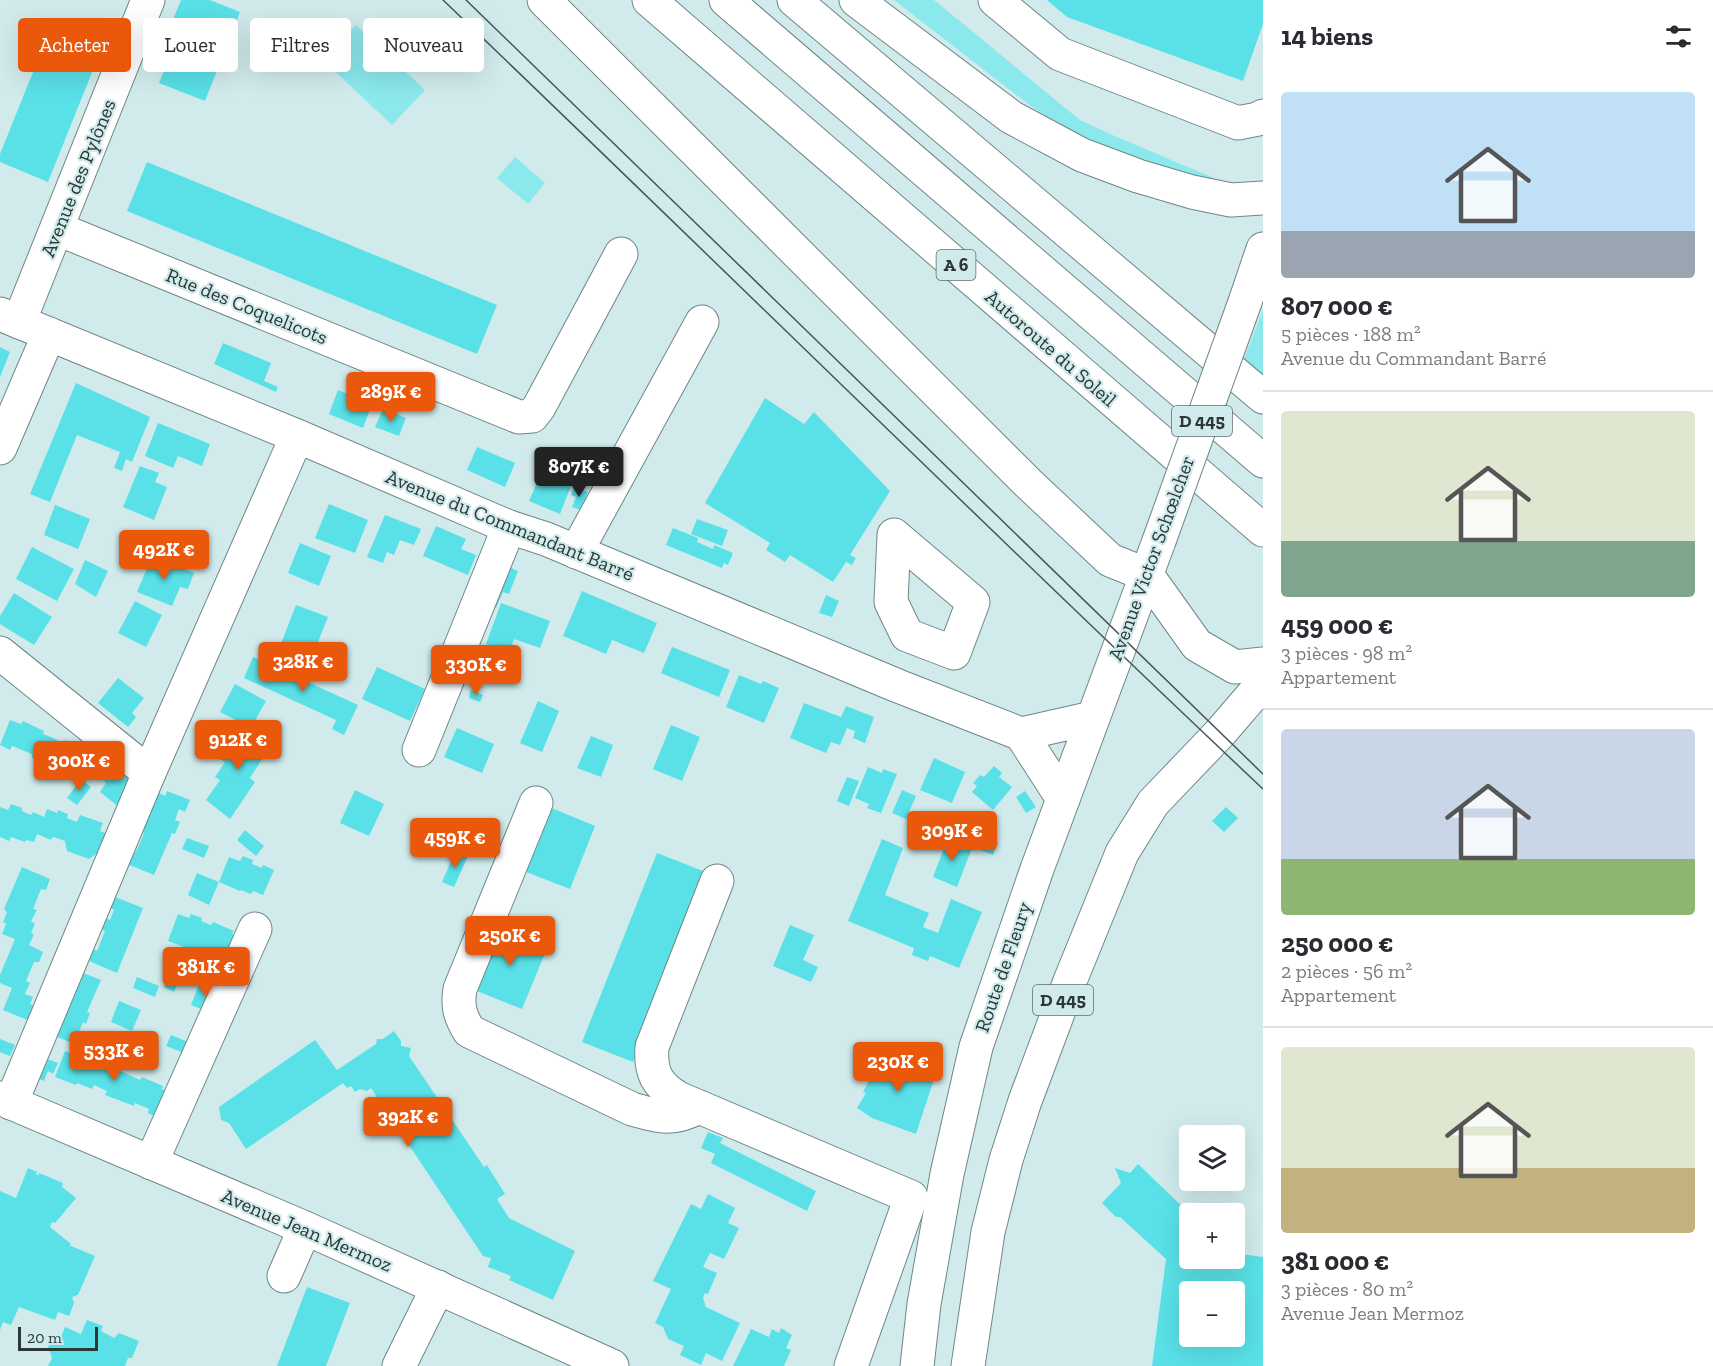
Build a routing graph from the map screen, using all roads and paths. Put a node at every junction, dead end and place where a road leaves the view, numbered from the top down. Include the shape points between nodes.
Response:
1 (148, 0) edge
2 (544, 0) edge
3 (649, 0) edge
4 (726, 0) edge
5 (794, 0) edge
6 (856, 0) edge
7 (995, 0) edge
8 (1263, 116) edge
9 (1263, 198) edge
10 (58, 229) junction
11 (1263, 249) edge
12 (621, 254) dead end
13 (10, 318) edge
14 (702, 322) dead end
15 (49, 334) junction
16 (1263, 397) edge
17 (297, 436) junction
18 (0, 448) edge
19 (1263, 461) edge
20 (509, 527) junction
21 (1263, 530) edge
22 (576, 552) junction
23 (1147, 575) junction
24 (907, 635) dead end
25 (0, 652) edge
26 (1263, 664) edge
27 (1263, 683) edge
28 (898, 686) junction
29 (1092, 718) junction
30 (1021, 734) junction
31 (419, 750) dead end
32 (149, 772) junction
33 (1063, 799) junction
34 (536, 804) dead end
35 (717, 881) dead end
36 (255, 929) dead end
37 (5, 1100) edge
38 (699, 1107) junction
39 (152, 1163) junction
40 (304, 1228) junction
41 (284, 1276) dead end
42 (438, 1287) junction
43 (399, 1366) edge
44 (612, 1366) edge
45 (851, 1366) edge
46 (917, 1366) edge
47 (968, 1366) edge

1 - 10 main road, Avenue des Pylônes
2 - 23 main road via 1028,483 1110,560
3 - 21 main road, Autoroute du Soleil / A 6
4 - 19 main road, A 6
5 - 16 main road
6 - 9 main road via 1011,117 1082,155 1192,192 1231,200
7 - 8 main road via 1060,54 1238,123
10 - 12 main road, Rue des Coquelicots via 519,417 532,416 539,407
10 - 13 main road, Avenue des Pylônes
11 - 23 main road, Avenue Victor Schœlcher / D 445, bridge
13 - 15 main road, Avenue du Commandant Barré
14 - 22 main road
15 - 17 main road, Avenue du Commandant Barré
15 - 18 main road
17 - 20 main road, Avenue du Commandant Barré
17 - 32 main road
20 - 22 main road, Avenue du Commandant Barré
20 - 31 main road
22 - 28 main road, Avenue du Commandant Barré
23 - 26 main road via 1197,645 1235,667
23 - 29 main road, Avenue Victor Schœlcher / D 445
24 - 28 main road
25 - 32 main road
27 - 47 main road, D 445 via 1153,803 1122,853 1062,1002 1006,1160 988,1232
28 - 30 main road, Avenue du Commandant Barré
29 - 30 main road
29 - 33 main road, Avenue Victor Schœlcher / D 445
30 - 33 main road
32 - 37 main road
33 - 46 main road, Route de Fleury / D 445 via 976,1047 947,1174
34 - 38 main road via 460,989 461,1018 469,1031 632,1109 673,1117
35 - 38 main road via 652,1047 651,1063 665,1090
36 - 39 main road
37 - 39 main road, Avenue Jean Mermoz
38 - 45 main road via 911,1197
39 - 40 main road, Avenue Jean Mermoz
40 - 41 main road
40 - 42 main road, Avenue Jean Mermoz
42 - 43 main road
42 - 44 main road, Avenue Jean Mermoz

